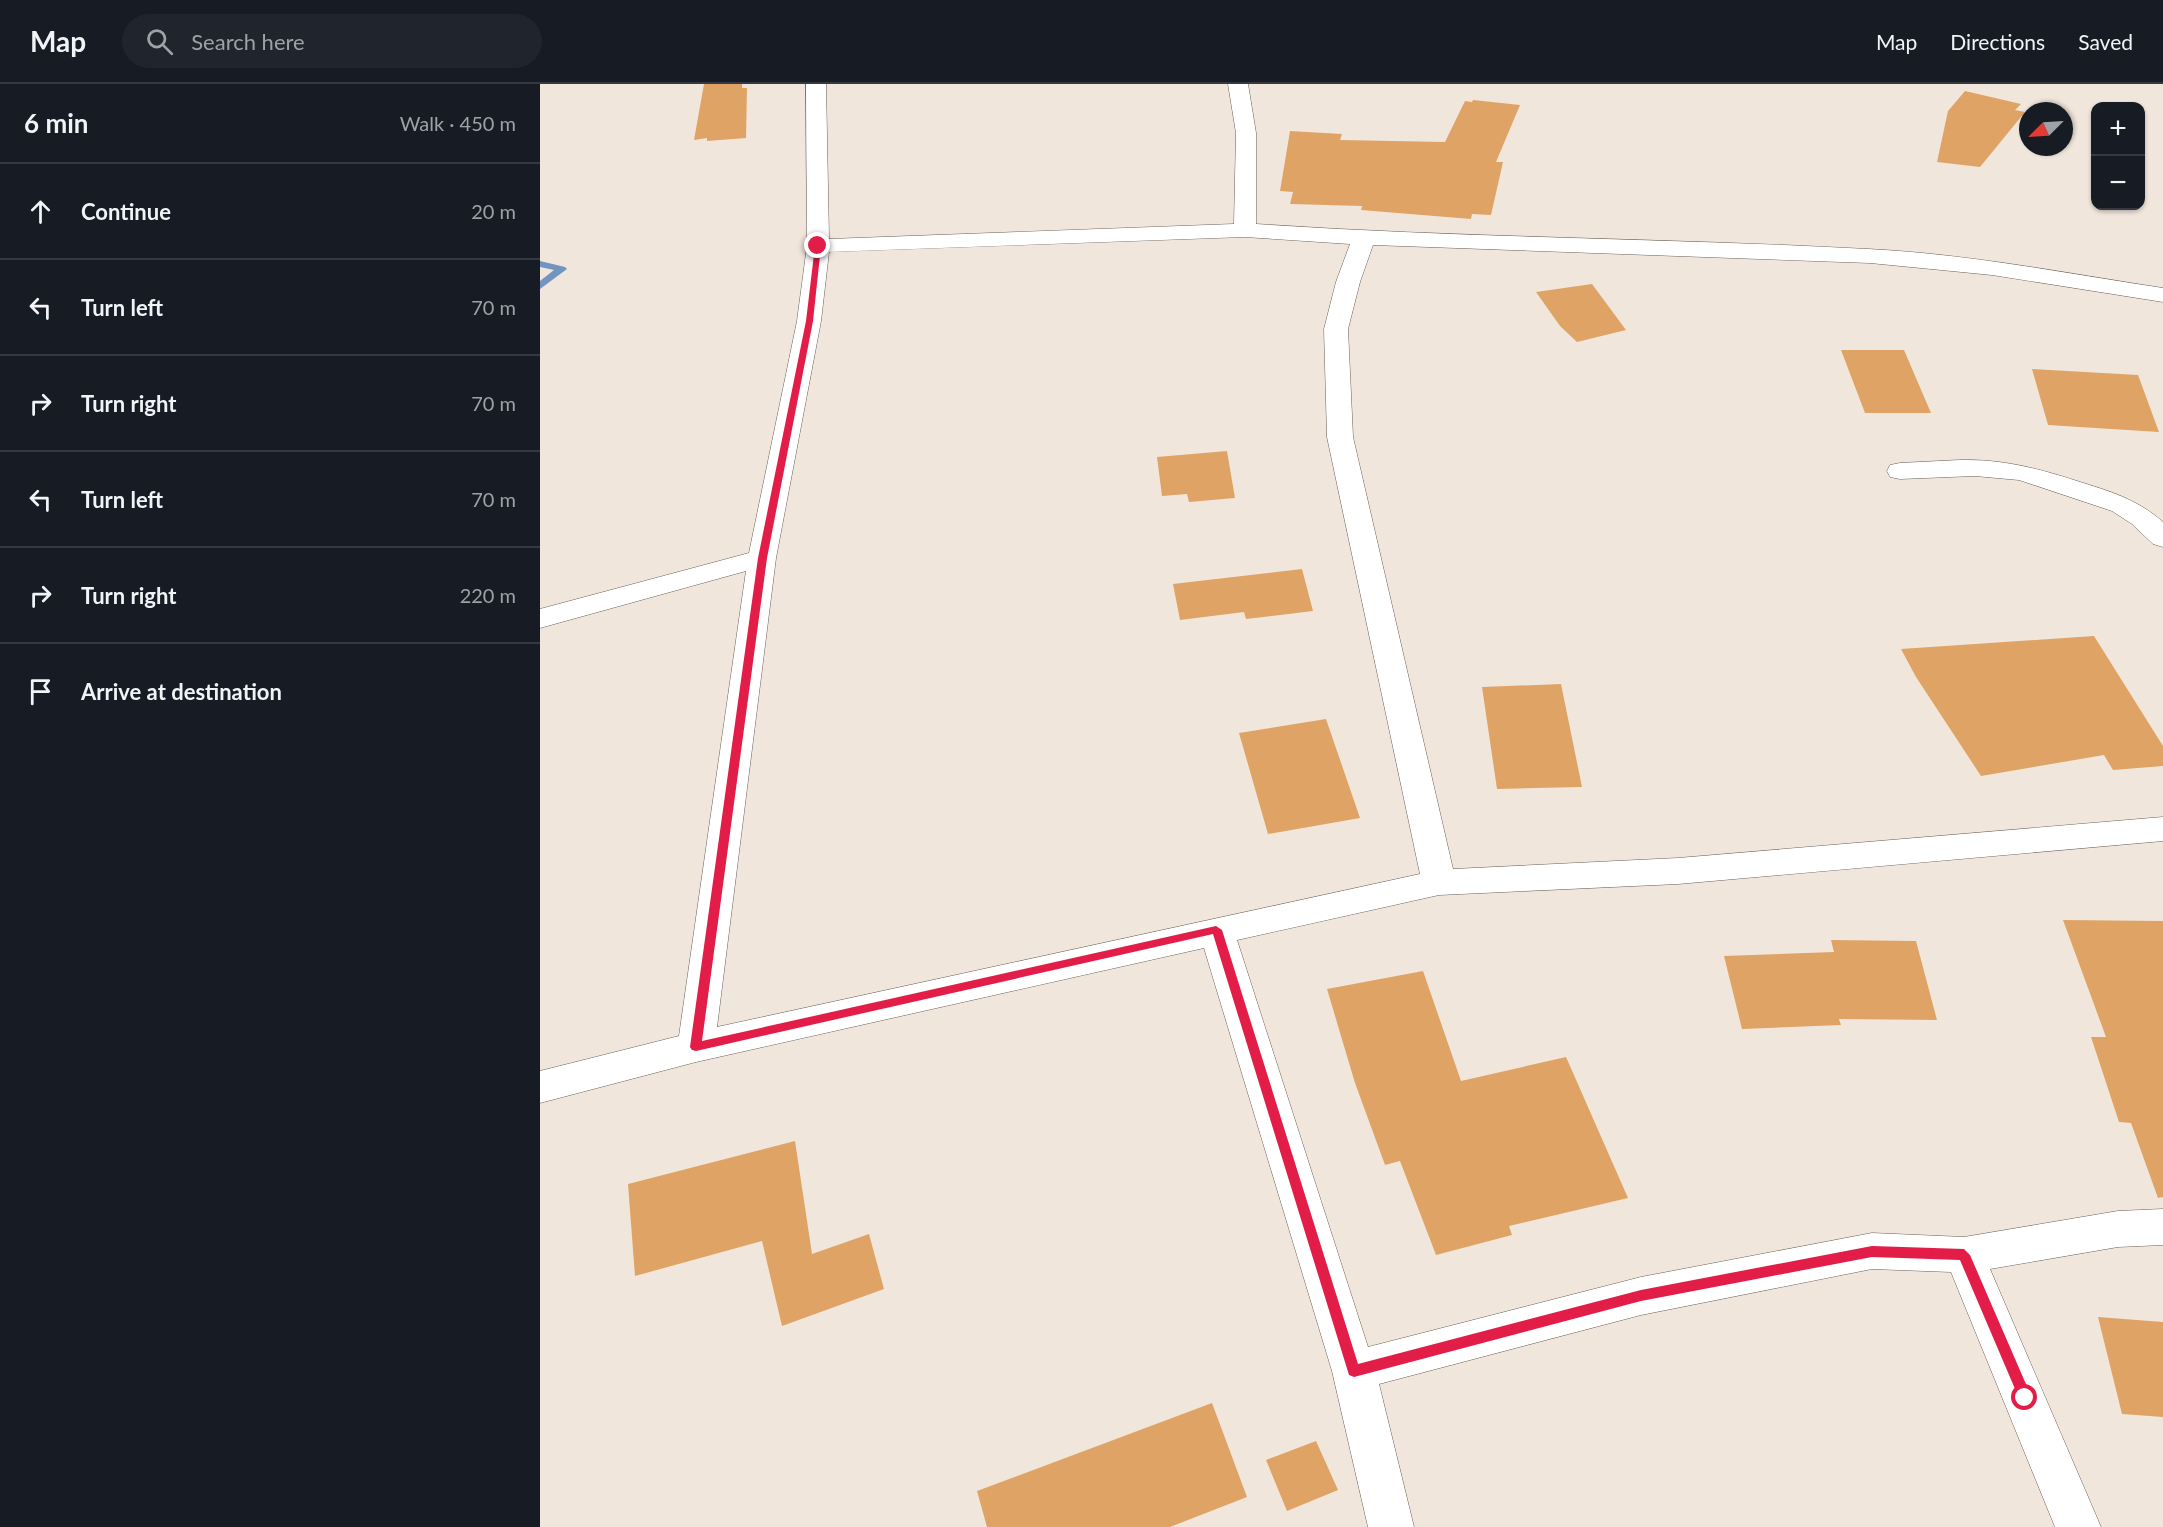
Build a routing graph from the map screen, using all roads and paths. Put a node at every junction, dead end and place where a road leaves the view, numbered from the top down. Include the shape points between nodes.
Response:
1 (816, 84) edge
2 (1238, 84) edge
3 (1245, 230) junction
4 (1364, 238) junction
5 (818, 246) junction
6 (2163, 294) edge
7 (1900, 471) dead end
8 (2163, 538) edge
9 (762, 558) junction
10 (540, 619) edge
11 (2163, 829) edge
12 (1439, 882) junction
13 (1216, 930) junction
14 (696, 1047) junction
15 (540, 1087) edge
16 (2163, 1227) edge
17 (1964, 1255) junction
18 (1354, 1371) junction
19 (1391, 1527) edge
20 (2078, 1527) edge

1 - 5 street
2 - 3 street via 1246,133
3 - 4 street
3 - 5 street
4 - 6 street via 1870,256 1992,268
4 - 12 street via 1336,329 1340,436
5 - 9 street via 809,321
7 - 8 street via 2018,472 2128,507
9 - 10 street
9 - 14 street
11 - 12 street via 1678,871
12 - 13 street
13 - 14 street
13 - 18 street
14 - 15 street
16 - 17 street via 2118,1229
17 - 18 street via 1872,1251 1641,1296
17 - 20 street
18 - 19 street

